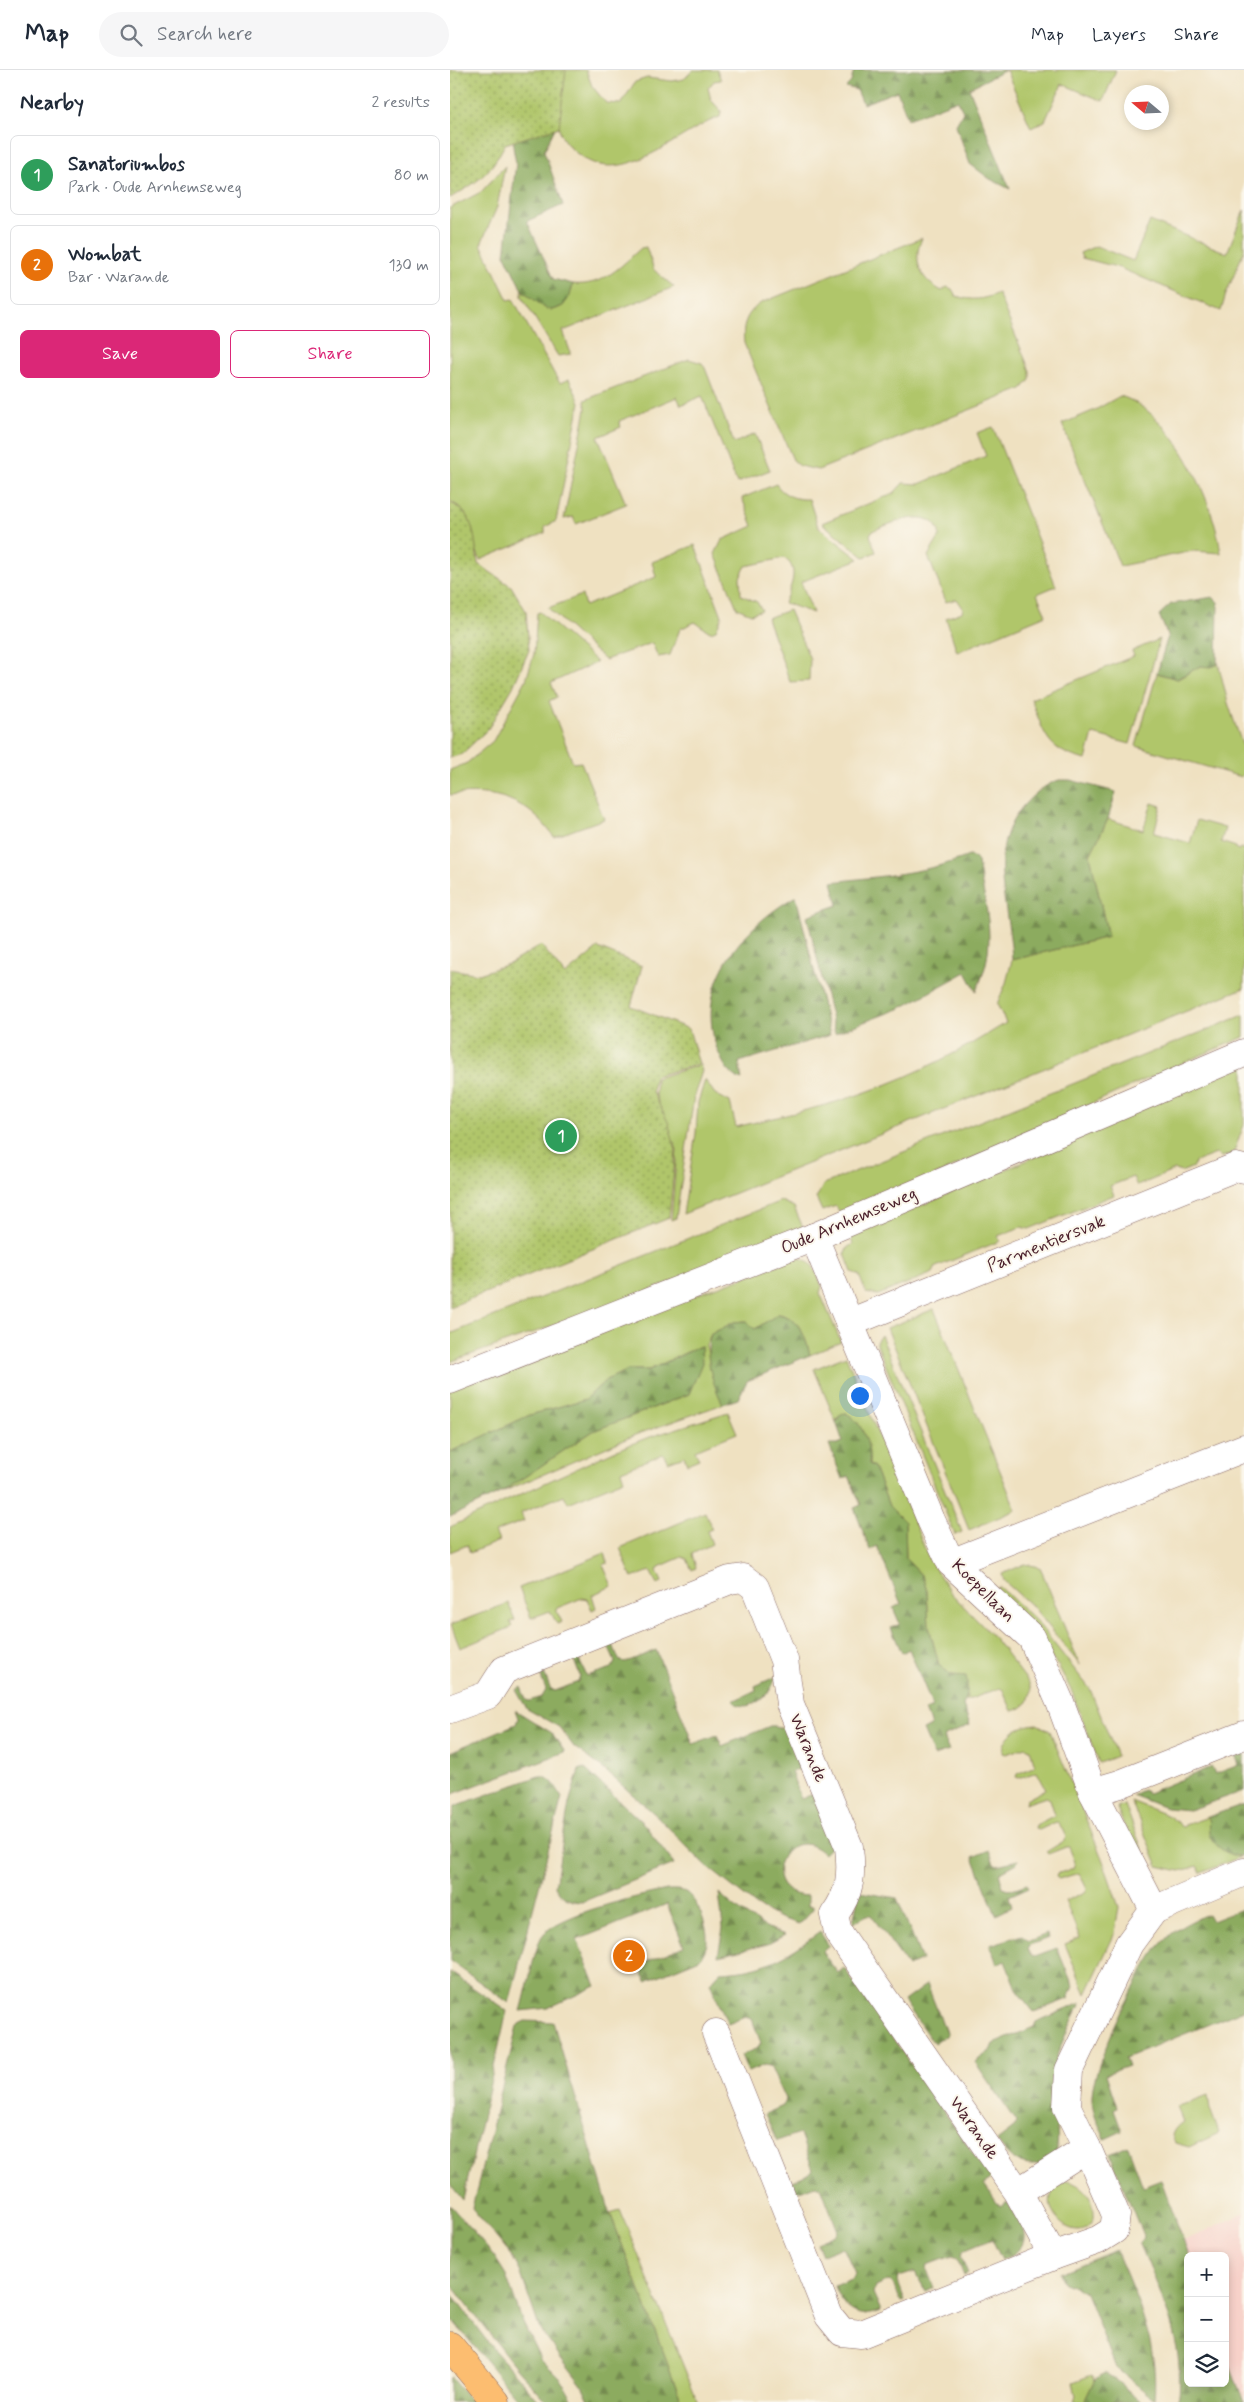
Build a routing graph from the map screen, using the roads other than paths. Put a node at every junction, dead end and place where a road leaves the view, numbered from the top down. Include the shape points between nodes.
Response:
1 (1244, 1053) edge
2 (1244, 1169) edge
3 (814, 1237) junction
4 (849, 1323) junction
5 (450, 1380) edge
6 (1244, 1448) edge
7 (951, 1563) junction
8 (450, 1709) edge
9 (1244, 1735) edge
10 (1093, 1792) junction
11 (1244, 1872) edge
12 (1154, 1910) junction
13 (716, 2033) dead end
14 (1087, 2148) junction
15 (1018, 2192) junction
16 (1053, 2256) junction
17 (450, 2346) edge
18 (496, 2402) edge

1 - 3 street, Oude Arnhemseweg
2 - 4 street, Parmentiersvak via 1236,1167
3 - 4 street, Koepellaan
3 - 5 street, Oude Arnhemseweg
4 - 7 street, Koepellaan
6 - 7 street
7 - 10 street, Koepellaan via 1032,1638
8 - 15 street, Warande via 488,1695 504,1670 730,1580 743,1578 755,1587 784,1660 790,1704 849,1847 852,1870 845,1900 834,1915 838,1932
9 - 10 street
10 - 12 street, Koepellaan
11 - 12 street
12 - 14 street via 1129,1944 1069,2070 1067,2107
13 - 16 street via 828,2316 842,2332 862,2334
14 - 15 street
14 - 16 street via 1116,2215 1114,2230 1098,2240
15 - 16 street, Warande
17 - 18 main road

